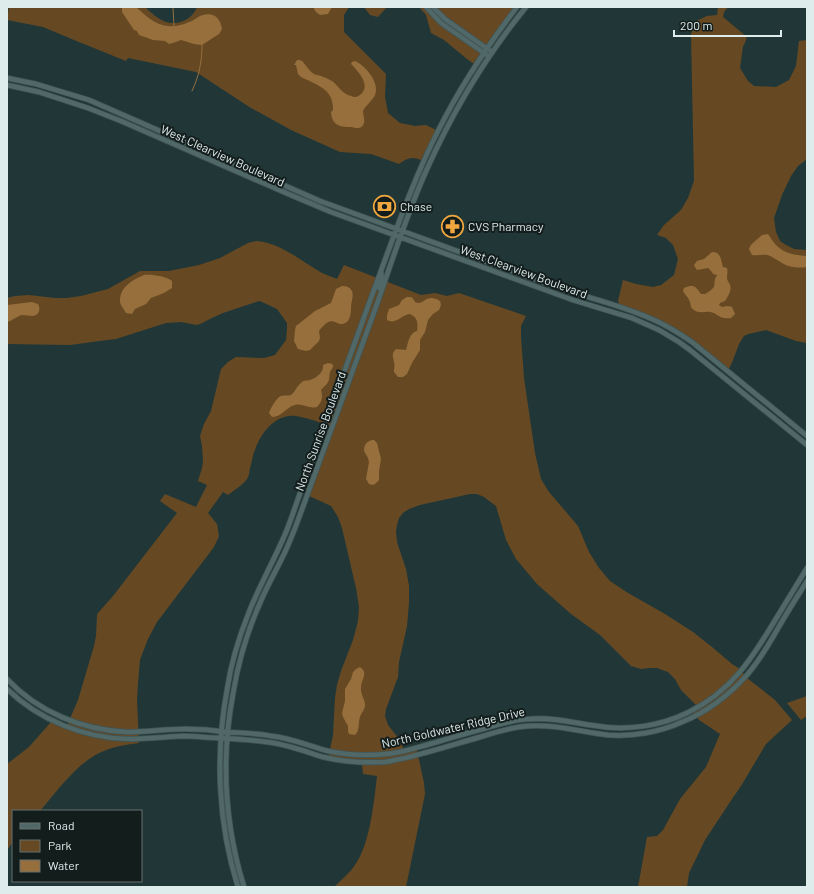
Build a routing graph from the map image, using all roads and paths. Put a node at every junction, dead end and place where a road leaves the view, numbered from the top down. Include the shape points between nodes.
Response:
1 (426, 7) edge
2 (433, 7) edge
3 (517, 7) edge
4 (526, 7) edge
5 (487, 52) junction
6 (7, 78) edge
7 (7, 85) edge
8 (421, 167) junction
9 (427, 170) junction
10 (397, 229) junction
11 (403, 231) junction
12 (394, 235) junction
13 (401, 238) junction
14 (382, 280) junction
15 (377, 293) junction
16 (807, 436) edge
17 (807, 445) edge
18 (807, 568) edge
19 (807, 581) edge
20 (7, 679) edge
21 (7, 689) edge
22 (224, 731) junction
23 (224, 738) junction
24 (238, 887) edge
25 (244, 887) edge

1 - 5 street via 441,23
2 - 5 street
3 - 5 street, North Sunrise Boulevard
4 - 9 street, North Sunrise Boulevard via 475,79
5 - 8 street, North Sunrise Boulevard via 474,68 448,112
6 - 10 street, West Clearview Boulevard via 89,100 320,200
7 - 12 street, West Clearview Boulevard via 96,110 293,196
8 - 9 street
8 - 10 street, North Sunrise Boulevard
9 - 11 street, North Sunrise Boulevard
10 - 11 street, West Clearview Boulevard
10 - 12 street, North Sunrise Boulevard
11 - 13 street, North Sunrise Boulevard
11 - 16 street, West Clearview Boulevard via 658,322 692,342
12 - 13 street, West Clearview Boulevard
12 - 14 street, North Sunrise Boulevard via 381,272
13 - 14 street, North Sunrise Boulevard
13 - 17 street, West Clearview Boulevard via 650,326 679,342
14 - 15 street, North Sunrise Boulevard
15 - 22 street, North Sunrise Boulevard via 378,299 290,540 260,602 248,636
15 - 22 street, North Sunrise Boulevard via 284,537 243,627 229,676
18 - 22 street, North Goldwater Ridge Drive via 740,673 709,700 690,712 666,721 617,728 551,719 529,719 501,724 408,750 373,755 335,752 274,736
19 - 23 street, North Goldwater Ridge Drive via 758,660 737,686 702,712 664,729 611,735 559,727 529,726 506,729 386,762 348,762 273,742
20 - 22 street, North Goldwater Ridge Drive via 34,703 61,717 87,726 130,732 184,729
21 - 23 street, North Goldwater Ridge Drive via 22,703 54,722 99,736 130,739 182,736
22 - 23 street, North Sunrise Boulevard
23 - 24 street, North Sunrise Boulevard via 220,764 220,794 225,833
23 - 25 street, North Sunrise Boulevard via 231,831

